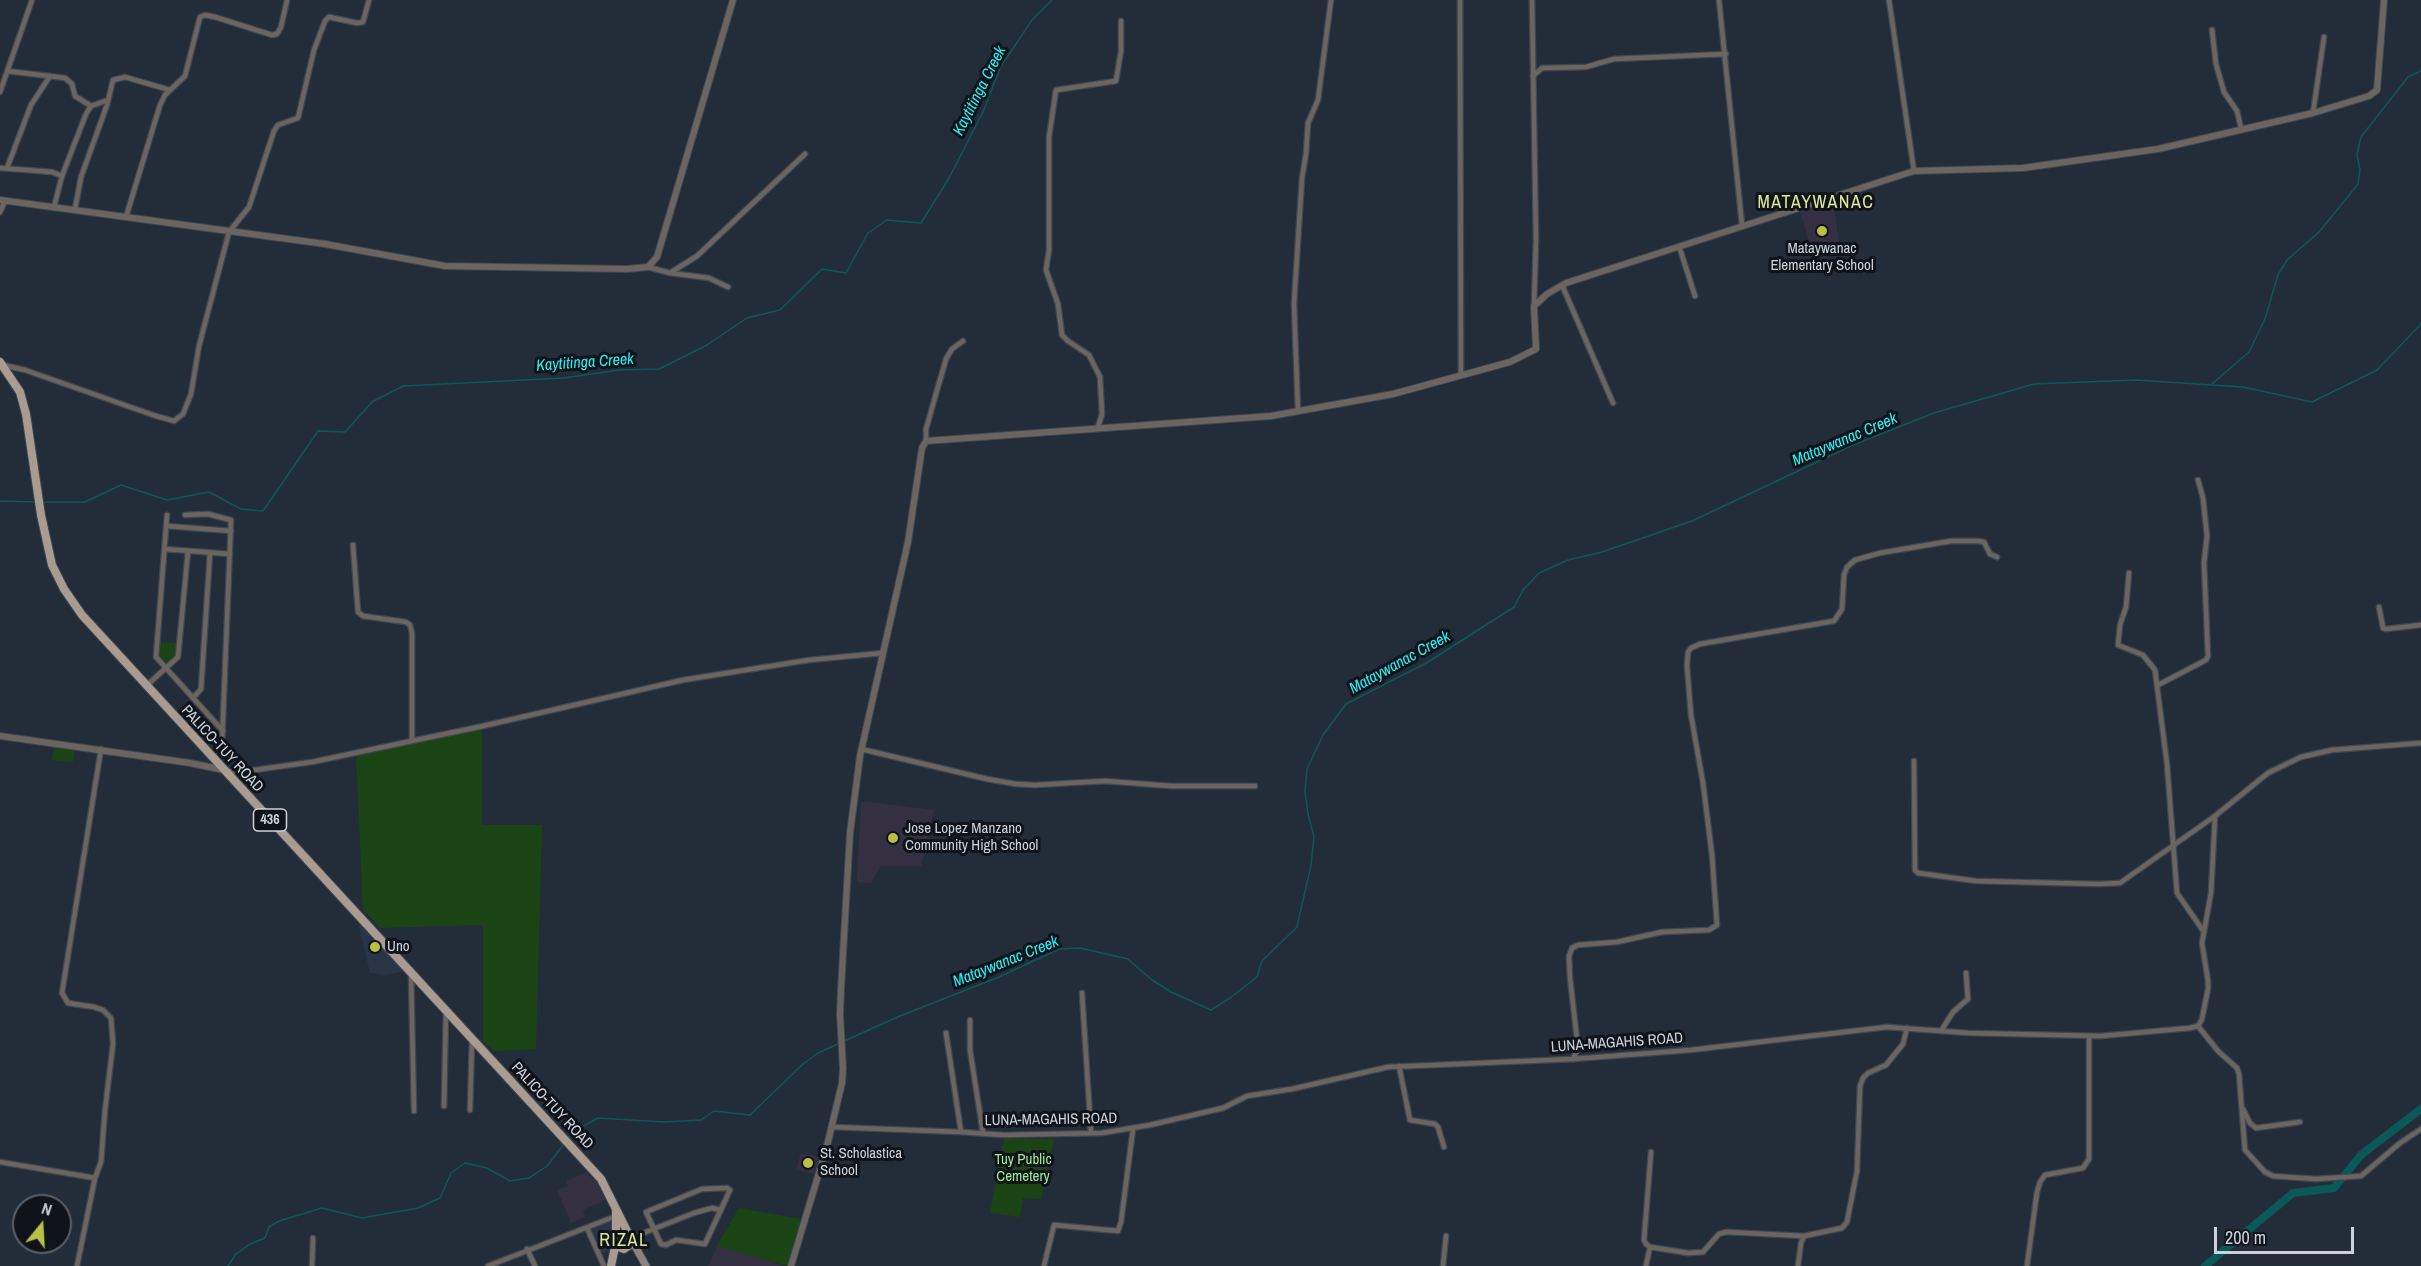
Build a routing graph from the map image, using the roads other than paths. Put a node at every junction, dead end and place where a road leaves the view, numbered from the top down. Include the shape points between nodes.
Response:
1 (32, 0) edge
2 (287, 0) edge
3 (369, 0) edge
4 (733, 0) edge
5 (1331, 0) edge
6 (1460, 0) edge
7 (1532, 0) edge
8 (1719, 0) edge
9 (1889, 0) edge
10 (2384, 0) edge
11 (1121, 21) dead end
12 (2212, 30) dead end
13 (2324, 37) dead end
14 (1726, 54) junction
15 (7, 71) junction
16 (50, 76) junction
17 (1533, 76) junction
18 (170, 90) junction
19 (0, 92) edge
20 (108, 100) junction
21 (91, 106) junction
22 (2313, 113) junction
23 (2241, 128) junction
24 (805, 154) dead end
25 (0, 168) edge
26 (7, 168) junction
27 (1914, 171) junction
28 (62, 176) junction
29 (2, 201) edge
30 (54, 207) junction
31 (75, 209) junction
32 (0, 212) edge
33 (126, 217) junction
34 (1742, 225) junction
35 (229, 232) junction
36 (1679, 246) junction
37 (648, 267) junction
38 (670, 273) junction
39 (1562, 285) junction
40 (728, 287) dead end
41 (1695, 297) dead end
42 (1534, 306) junction
43 (963, 341) dead end
44 (1, 364) edge
45 (1461, 375) junction
46 (1613, 403) dead end
47 (1298, 411) junction
48 (1098, 428) junction
49 (926, 441) junction
50 (2198, 480) dead end
51 (167, 515) dead end
52 (185, 515) dead end
53 (166, 526) junction
54 (231, 531) junction
55 (353, 545) dead end
56 (165, 549) junction
57 (188, 551) junction
58 (210, 553) junction
59 (230, 554) junction
60 (1997, 557) dead end
61 (2128, 573) dead end
62 (2379, 607) dead end
63 (2421, 625) edge
64 (883, 653) junction
65 (166, 669) junction
66 (2158, 685) junction
67 (146, 686) junction
68 (193, 698) junction
69 (223, 731) junction
70 (0, 736) edge
71 (412, 741) junction
72 (2421, 743) edge
73 (218, 748) dead end
74 (101, 749) junction
75 (861, 749) junction
76 (1914, 761) dead end
77 (224, 770) junction
78 (1255, 786) dead end
79 (2216, 816) junction
80 (2173, 846) junction
81 (2204, 932) junction
82 (411, 973) junction
83 (1966, 973) dead end
84 (1082, 993) dead end
85 (446, 1010) junction
86 (970, 1020) dead end
87 (2198, 1026) junction
88 (1907, 1028) junction
89 (1941, 1031) junction
90 (946, 1033) dead end
91 (2090, 1036) junction
92 (472, 1038) junction
93 (1573, 1059) junction
94 (1399, 1066) junction
95 (444, 1106) dead end
96 (2241, 1107) junction
97 (470, 1110) dead end
98 (414, 1111) dead end
99 (2300, 1122) dead end
100 (832, 1127) junction
101 (2421, 1128) edge
102 (1132, 1130) junction
103 (961, 1132) junction
104 (983, 1133) junction
105 (1092, 1133) junction
106 (1444, 1147) dead end
107 (1651, 1152) dead end
108 (0, 1162) edge
109 (95, 1178) junction
110 (721, 1210) junction
111 (616, 1213) junction
112 (587, 1228) junction
113 (654, 1229) junction
114 (1446, 1236) dead end
115 (1804, 1236) junction
116 (313, 1238) dead end
117 (631, 1238) junction
118 (616, 1241) junction
119 (1650, 1247) junction
120 (625, 1248) junction
121 (527, 1249) junction
122 (77, 1266) edge
123 (312, 1266) edge
124 (488, 1266) edge
125 (535, 1266) edge
126 (604, 1266) edge
127 (611, 1266) edge
128 (644, 1266) edge
129 (791, 1266) edge
130 (1044, 1266) edge
131 (1443, 1266) edge
132 (1646, 1266) edge
133 (1798, 1266) edge
134 (2027, 1266) edge

1 - 15 street
2 - 18 street via 281,27 272,35 202,15 185,76
3 - 35 street via 363,22 329,17 325,21 298,118 274,130 249,207
4 - 37 street via 657,257
5 - 47 street via 1318,100 1308,123 1302,178 1294,304
6 - 45 street
7 - 17 street
8 - 14 street
9 - 27 street
10 - 22 street via 2377,90
11 - 48 street via 1116,81 1056,90 1049,137 1046,270 1058,304 1062,335 1089,355 1101,377 1102,414
12 - 23 street via 2224,92 2238,111
13 - 22 street
14 - 17 street via 1614,59 1586,67 1542,68
14 - 34 street
15 - 16 street
15 - 19 street
16 - 21 street via 70,81 75,96
16 - 26 street via 31,105
17 - 42 street
18 - 20 street via 145,81 117,78 110,86
18 - 33 street via 160,105
20 - 21 street
20 - 31 street via 81,177
21 - 28 street
22 - 23 street
23 - 27 street via 2158,149 2034,166
24 - 38 street via 697,256
25 - 26 street
26 - 28 street
27 - 34 street
28 - 30 street
29 - 30 street
29 - 32 street
30 - 31 street
31 - 33 street
33 - 35 street
34 - 36 street
35 - 37 street via 325,244 445,266
35 - 44 street via 191,394 183,414 174,421
36 - 39 street
36 - 41 street
37 - 38 street
38 - 40 street via 709,278
39 - 42 street
39 - 46 street
42 - 45 street via 1536,349 1510,362
43 - 49 street via 946,359
44 - 67 main road, PALICO-TUY ROAD / 436 via 20,392 52,565 82,615
45 - 47 street via 1393,394
47 - 48 street
48 - 49 street
49 - 64 street
50 - 66 street via 2206,536 2208,656
51 - 53 street
52 - 54 street via 208,514 231,520
53 - 54 street
53 - 56 street
54 - 59 street
55 - 71 street via 358,612 410,625
56 - 57 street
56 - 65 street via 156,654
57 - 58 street
57 - 65 street via 179,654
58 - 59 street
58 - 68 street via 201,688
59 - 69 street
60 - 93 street via 1990,554 1984,542 1951,541 1855,560 1844,575 1842,609 1834,621 1691,648 1687,666 1691,715 1712,855 1717,925 1709,930 1662,932 1572,948 1570,978 1578,1048
61 - 66 street via 2118,645 2143,655 2155,670
62 - 63 street via 2385,629
64 - 71 street via 683,680
64 - 75 street
65 - 67 street
65 - 68 street
66 - 80 street
67 - 77 main road, PALICO-TUY ROAD / 436
68 - 69 street
69 - 73 street
70 - 74 street
71 - 77 street via 280,767
72 - 79 street via 2332,750 2301,758 2268,773
74 - 77 street
74 - 109 street via 62,993 68,1003 103,1010 111,1018 114,1044 101,1162
75 - 78 street via 1016,784
75 - 100 street via 850,833 842,1083
76 - 80 street via 1918,873 1976,881 2120,883
77 - 82 main road, PALICO-TUY ROAD / 436
79 - 80 street
79 - 81 street
80 - 81 street via 2177,893
81 - 87 street via 2208,981
82 - 85 main road, PALICO-TUY ROAD / 436
82 - 98 street
83 - 89 street via 1968,999 1953,1012
84 - 105 street
85 - 92 main road, PALICO-TUY ROAD / 436
85 - 95 street
86 - 104 street via 970,1050
87 - 91 street, LUNA-MAGAHIS ROAD
87 - 96 street via 2237,1068
88 - 89 street, LUNA-MAGAHIS ROAD
88 - 93 street, LUNA-MAGAHIS ROAD
88 - 115 street via 1903,1044 1886,1065 1868,1073 1860,1086 1857,1171 1847,1222 1842,1228
89 - 91 street, LUNA-MAGAHIS ROAD
90 - 103 street
91 - 134 street via 2089,1159 2082,1168 2045,1175 2040,1182
92 - 97 street
92 - 111 main road, PALICO-TUY ROAD / 436 via 601,1179
93 - 94 street, LUNA-MAGAHIS ROAD
94 - 102 street, LUNA-MAGAHIS ROAD via 1248,1096 1223,1108
94 - 106 street via 1410,1120 1435,1124
96 - 99 street via 2256,1128
96 - 101 street via 2245,1150 2265,1173 2273,1176 2361,1176
100 - 103 street, LUNA-MAGAHIS ROAD
100 - 129 street
102 - 105 street, LUNA-MAGAHIS ROAD
102 - 130 street via 1118,1231 1054,1225
103 - 104 street, LUNA-MAGAHIS ROAD
104 - 105 street, LUNA-MAGAHIS ROAD
107 - 119 street via 1644,1240
108 - 109 street
109 - 122 street
110 - 113 street via 694,1213
110 - 113 street via 705,1244 676,1240 661,1244
110 - 113 street via 730,1190 702,1189 646,1212
111 - 112 street
111 - 117 main road, PALICO-TUY ROAD / 436
111 - 118 main road, PALICO-TUY ROAD / 436
112 - 121 street
112 - 126 street
113 - 117 street
114 - 131 street
115 - 119 street via 1726,1232 1702,1252
115 - 133 street
116 - 123 street
117 - 118 main road via 622,1234
117 - 120 main road
117 - 128 main road, 436
118 - 120 main road, 436
118 - 127 main road, PALICO-TUY ROAD
119 - 132 street
120 - 127 main road
120 - 128 main road, 436
121 - 124 street
121 - 125 street

